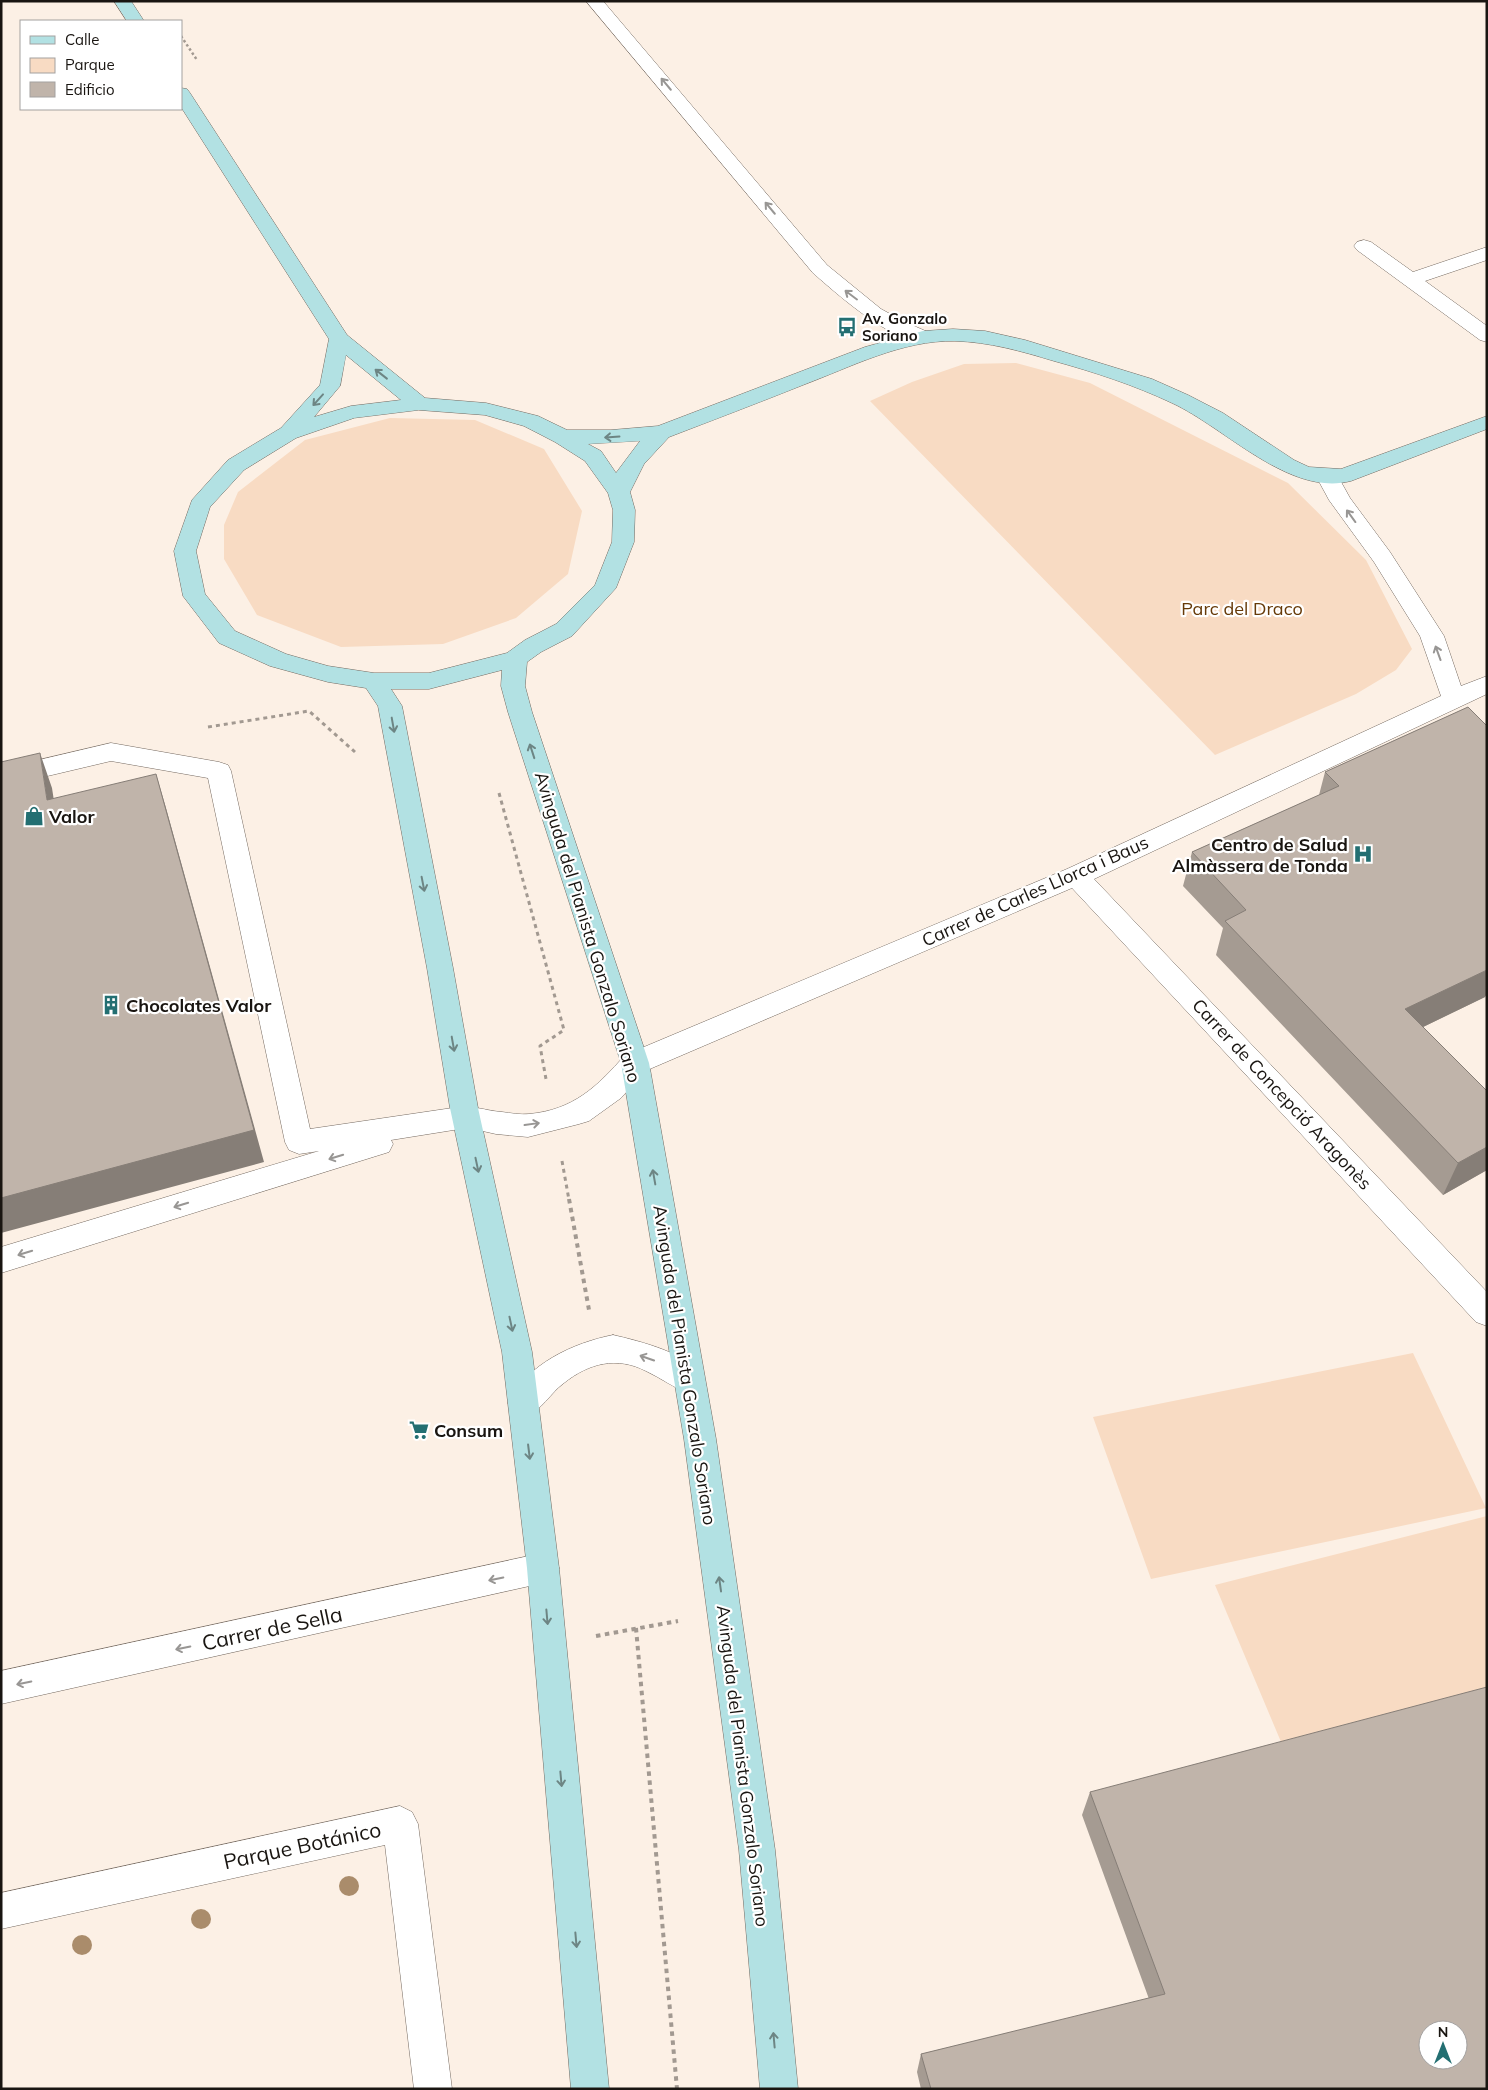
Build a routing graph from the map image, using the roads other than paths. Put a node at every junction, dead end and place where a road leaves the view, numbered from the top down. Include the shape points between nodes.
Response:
1 (122, 1) edge
2 (594, 1) edge
3 (134, 20) edge
4 (182, 95) edge
5 (1364, 246) dead end
6 (1487, 253) edge
7 (1412, 279) junction
8 (1487, 336) edge
9 (923, 337) junction
10 (339, 339) junction
11 (419, 404) junction
12 (1487, 422) edge
13 (661, 432) junction
14 (288, 433) junction
15 (563, 437) junction
16 (1327, 476) junction
17 (620, 492) junction
18 (515, 659) junction
19 (374, 680) junction
20 (1487, 684) edge
21 (1454, 699) junction
22 (1, 778) edge
23 (1076, 876) junction
24 (634, 1063) junction
25 (465, 1112) junction
26 (1, 1260) edge
27 (1487, 1313) edge
28 (690, 1380) junction
29 (524, 1403) junction
30 (543, 1568) junction
31 (1, 1688) edge
32 (1, 1911) edge
33 (433, 2089) edge
34 (590, 2089) edge
35 (779, 2089) edge

1 - 3 main road
9 -> 2 street via 895,326 820,269
4 - 10 main road
5 - 7 street
6 - 7 street
7 - 8 street
9 - 13 main road via 872,351
9 - 16 main road via 953,335 993,339 1146,383 1216,418 1286,464 1304,473
11 -> 10 main road
10 -> 14 main road via 330,386
11 - 14 main road via 351,412
11 - 15 main road via 486,409 531,421
12 - 16 main road via 1352,473
13 -> 15 main road
13 - 17 main road via 640,452 625,473
14 - 19 main road via 236,465 200,505 185,551 194,596 227,637 278,660 328,674
15 - 17 main road via 593,456
21 -> 16 street via 1432,636
17 - 18 main road via 624,510 623,542 606,588 564,630
18 - 19 main road via 429,680
24 -> 18 main road, Avinguda del Pianista Gonzalo Soriano via 520,712 513,686
19 -> 25 main road via 390,706
20 - 21 street, Carrer de Carles Llorca i Baus
21 - 23 street, Carrer de Carles Llorca i Baus
22 - 25 street via 111,752 219,771 299,1142
23 - 24 street, Carrer de Carles Llorca i Baus
23 - 27 street, Carrer de Concepció Aragonès
25 -> 24 street via 496,1123 528,1126 579,1113 611,1090
28 -> 24 main road, Avinguda del Pianista Gonzalo Soriano
25 -> 26 street
25 -> 29 main road via 517,1352
28 -> 29 street via 651,1358 614,1348 588,1353 553,1373
35 -> 28 main road, Avinguda del Pianista Gonzalo Soriano via 757,1850
29 -> 30 main road
30 -> 31 street, Carrer de Sella
30 -> 34 main road
32 - 33 street, Parque Botánico via 400,1824

